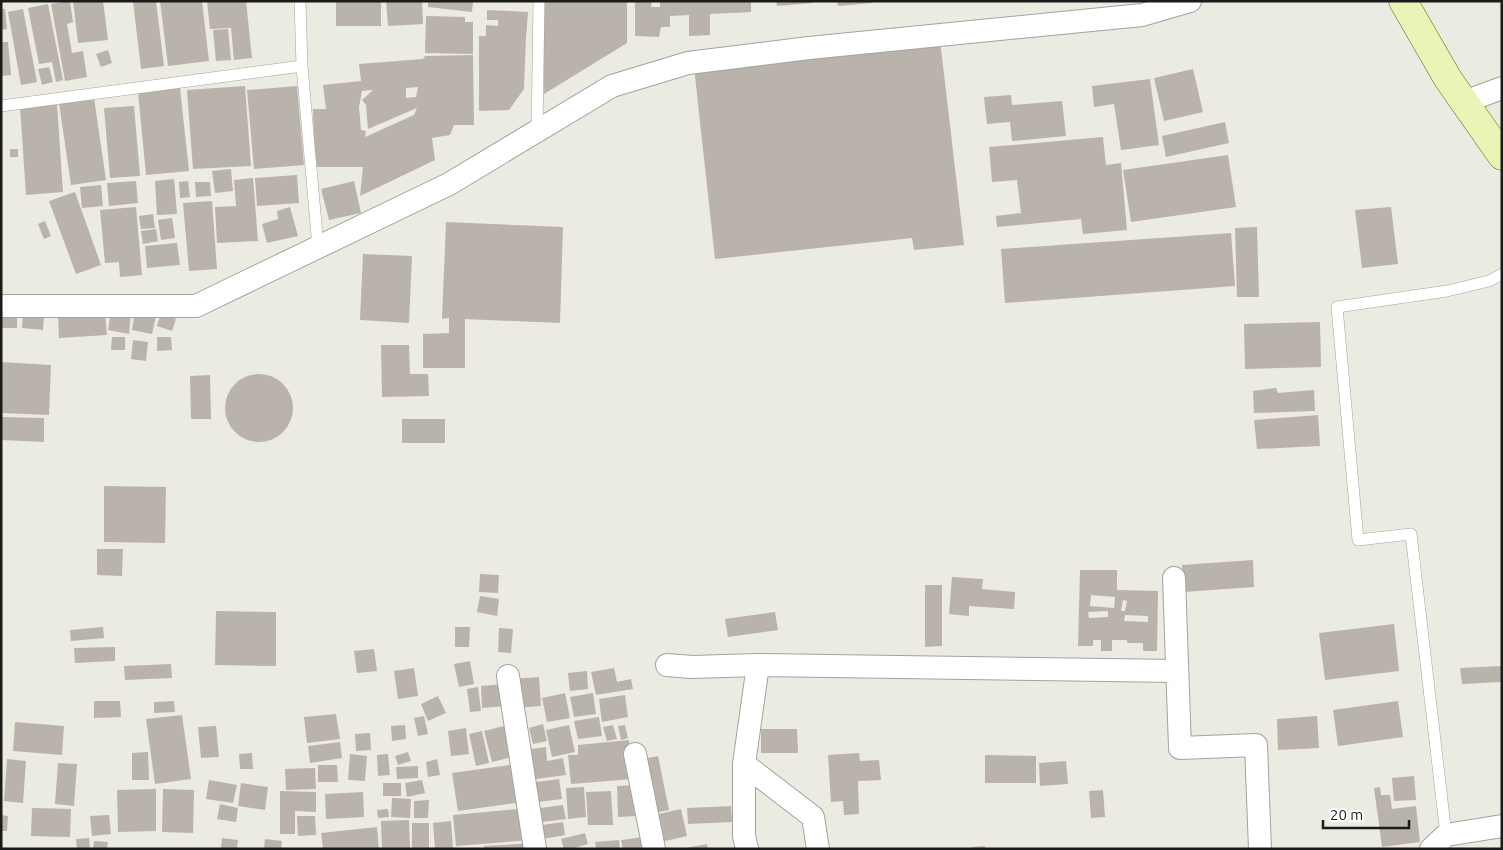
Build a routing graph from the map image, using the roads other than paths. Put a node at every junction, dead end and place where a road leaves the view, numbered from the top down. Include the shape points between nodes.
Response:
1 (300, 1) edge
2 (539, 1) edge
3 (1190, 1) edge
4 (1403, 1) edge
5 (302, 66) junction
6 (1502, 88) edge
7 (1464, 102) junction
8 (1, 106) edge
9 (537, 132) junction
10 (1502, 156) edge
11 (318, 247) junction
12 (1502, 274) edge
13 (1, 306) edge
14 (1174, 578) dead end
15 (667, 665) dead end
16 (758, 665) junction
17 (1177, 671) junction
18 (508, 676) dead end
19 (635, 754) dead end
20 (744, 764) junction
21 (1502, 826) edge
22 (1439, 842) edge
23 (535, 849) edge
24 (654, 849) edge
25 (747, 849) edge
26 (818, 849) edge
27 (1260, 849) edge

1 - 5 lane
2 - 9 lane
3 - 9 street via 1142,15 688,63 612,86
4 - 7 street
5 - 8 lane
5 - 11 lane
6 - 7 street
7 - 10 street
9 - 11 street via 449,184
11 - 13 street via 196,306
12 - 22 lane via 1489,281 1447,291 1338,307 1358,540 1411,534
14 - 17 street
15 - 16 street
16 - 17 street
16 - 20 street
17 - 27 street via 1180,748 1256,745
18 - 23 street
19 - 24 street
20 - 25 street via 744,836
20 - 26 street via 813,817
21 - 22 street

